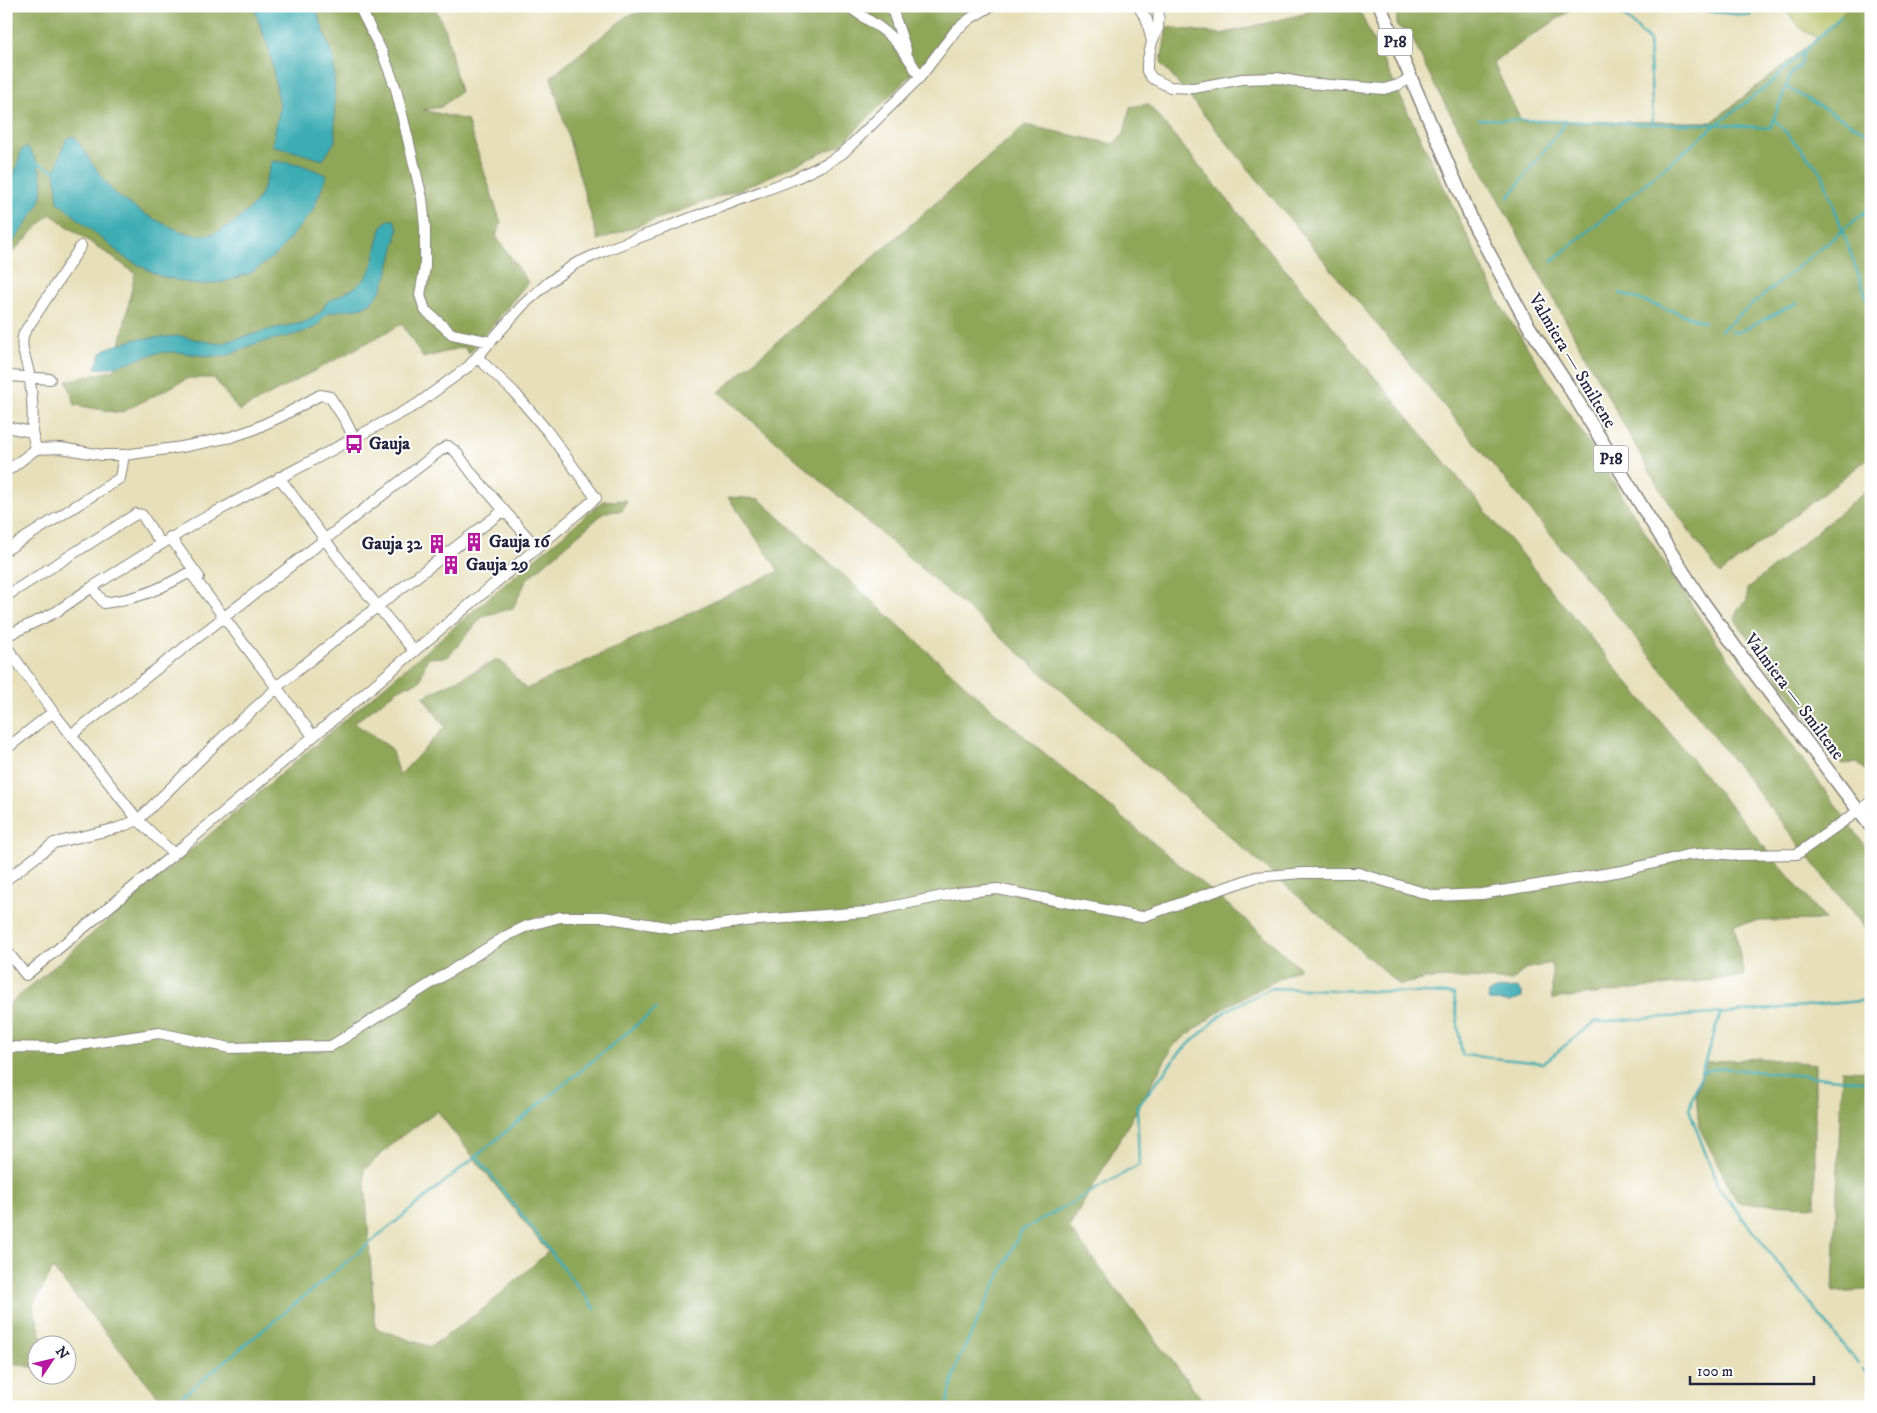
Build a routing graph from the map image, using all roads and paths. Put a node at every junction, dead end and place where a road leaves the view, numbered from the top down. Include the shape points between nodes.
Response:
1 (359, 6) edge
2 (848, 6) edge
3 (891, 6) edge
4 (992, 6) edge
5 (1138, 6) edge
6 (1159, 6) edge
7 (1380, 6) edge
8 (1152, 42) junction
9 (910, 61) junction
10 (920, 77) junction
11 (1411, 78) junction
12 (81, 246) dead end
13 (491, 342) junction
14 (478, 358) junction
15 (6, 374) edge
16 (29, 377) junction
17 (50, 379) dead end
18 (6, 427) edge
19 (32, 432) junction
20 (354, 438) junction
21 (36, 449) junction
22 (124, 455) junction
23 (6, 472) edge
24 (279, 477) junction
25 (503, 511) junction
26 (170, 537) junction
27 (325, 540) junction
28 (161, 544) junction
29 (537, 548) junction
30 (6, 550) edge
31 (92, 587) junction
32 (6, 596) edge
33 (378, 606) junction
34 (226, 616) junction
35 (6, 636) edge
36 (6, 646) edge
37 (414, 652) junction
38 (278, 686) junction
39 (53, 712) junction
40 (71, 734) junction
41 (315, 734) junction
42 (6, 750) edge
43 (1871, 802) edge
44 (1858, 811) junction
45 (138, 820) junction
46 (1871, 827) edge
47 (174, 854) junction
48 (6, 880) edge
49 (6, 950) edge
50 (6, 1047) edge

1 - 13 street via 396,89 422,198 425,267 420,295 425,310 452,334
2 - 9 street via 884,30
3 - 9 street
4 - 10 street via 956,30
5 - 8 street via 1147,20
6 - 8 street via 1158,28
7 - 11 main road, Valmiera — Smiltene / P18
8 - 11 street via 1147,70 1152,78 1170,86 1194,88 1242,79 1277,78 1384,89
9 - 10 street
10 - 13 street via 857,141 827,163 750,198 575,264 523,305
11 - 44 main road, Valmiera — Smiltene / P18 via 1476,227 1528,325 1700,598
12 - 16 street via 24,333 21,342
13 - 14 street
14 - 20 street via 448,384 416,405
14 - 29 street via 514,392 548,432 596,498
15 - 16 street
16 - 17 street
16 - 19 street via 33,402
18 - 19 street
19 - 21 street
20 - 22 street via 330,397 320,396 284,416 235,436
20 - 24 street
21 - 22 street via 61,448
21 - 23 street
22 - 30 street via 120,478
24 - 26 street
24 - 27 street
25 - 27 street via 448,446
25 - 29 street
25 - 33 street
26 - 28 street
26 - 34 street
27 - 33 street
27 - 34 street
28 - 31 street
28 - 32 street via 142,515 136,514
29 - 37 street
31 - 34 street via 104,603 130,600 190,572
31 - 35 street via 56,612
33 - 37 street
33 - 38 street
34 - 38 street
34 - 40 street
36 - 39 street
37 - 41 street
38 - 41 street
38 - 45 street
39 - 40 street
39 - 42 street
40 - 45 street
41 - 47 street
43 - 44 street
44 - 46 main road, Valmiera — Smiltene / P18
44 - 50 street via 1797,854 1687,855 1622,871 1482,894 1434,896 1358,873 1302,874 1256,877 1141,917 997,889 957,893 866,912 703,927 672,928 604,917 560,917 508,935 331,1046 230,1048 158,1034 60,1048
45 - 47 street
45 - 48 street via 54,843
47 - 49 street via 26,975

